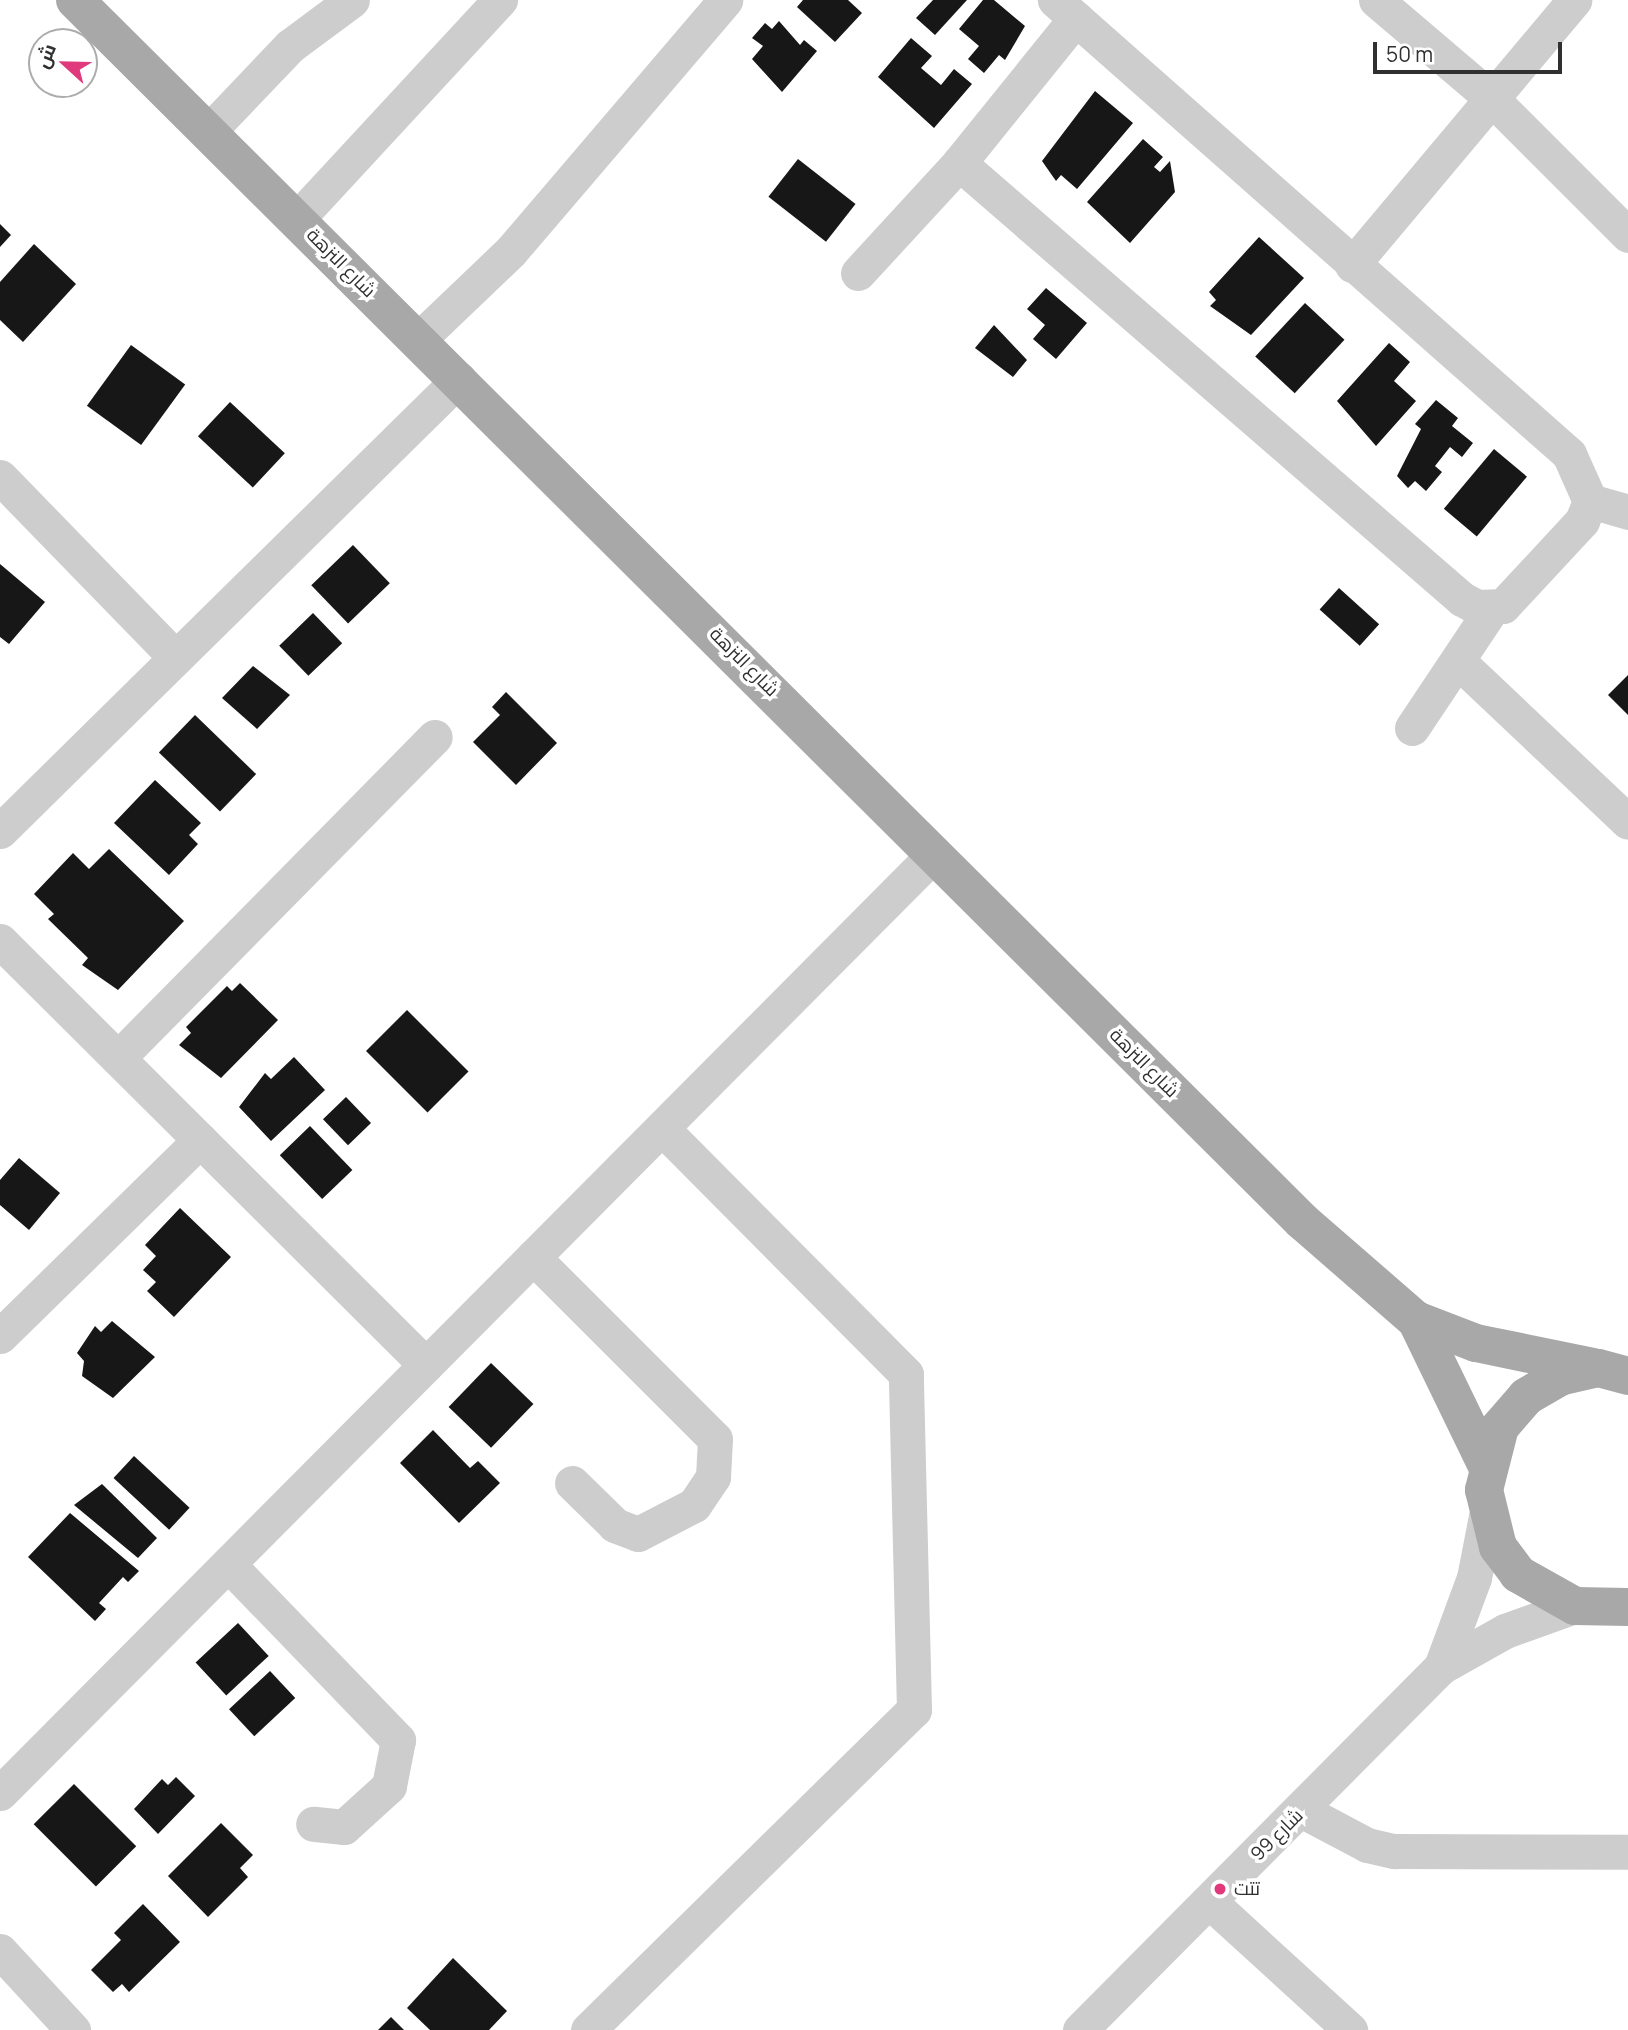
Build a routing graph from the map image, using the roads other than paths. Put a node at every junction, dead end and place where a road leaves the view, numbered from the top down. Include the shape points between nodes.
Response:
1 (75, 0) edge
2 (352, 0) edge
3 (500, 0) edge
4 (725, 0) edge
5 (1376, 0) edge
6 (1574, 0) edge
7 (1066, 9) edge
8 (1490, 97) junction
9 (208, 132) junction
10 (959, 163) junction
11 (297, 219) junction
12 (1628, 235) edge
13 (1352, 265) junction
14 (858, 273) dead end
15 (419, 339) junction
16 (459, 379) junction
17 (0, 477) edge
18 (1590, 501) junction
19 (1628, 512) edge
20 (1492, 608) junction
21 (176, 658) junction
22 (1461, 663) junction
23 (1412, 728) dead end
24 (435, 737) dead end
25 (1628, 822) edge
26 (0, 831) edge
27 (933, 855) junction
28 (0, 941) edge
29 (118, 1058) junction
30 (662, 1128) junction
31 (200, 1140) junction
32 (533, 1257) junction
33 (1416, 1320) junction
34 (0, 1336) edge
35 (426, 1365) junction
36 (1613, 1372) edge
37 (1486, 1464) junction
38 (572, 1483) dead end
39 (1486, 1516) junction
40 (228, 1564) junction
41 (1575, 1606) junction
42 (1628, 1608) edge
43 (1441, 1667) junction
44 (0, 1793) edge
45 (1301, 1810) junction
46 (313, 1824) dead end
47 (1628, 1852) edge
48 (1210, 1902) junction
49 (0, 1951) edge
50 (73, 2030) edge
51 (588, 2030) edge
52 (1080, 2030) edge
53 (1350, 2030) edge

1 - 9 main road, شارع النزهة
2 - 9 street via 290,46
3 - 11 street
4 - 15 street via 511,251
5 - 8 street
6 - 8 street
7 - 10 street
7 - 13 street
8 - 12 street
8 - 13 street
9 - 11 main road, شارع النزهة
10 - 14 street
10 - 20 street via 1462,600
11 - 15 main road, شارع النزهة
13 - 18 street via 1569,454
15 - 16 main road, شارع النزهة
16 - 21 street
16 - 27 main road, شارع النزهة
17 - 21 street
18 - 19 street
18 - 20 street via 1571,534 1503,606
20 - 22 street
21 - 26 street
22 - 23 street
22 - 25 street
24 - 29 street
27 - 30 street
27 - 33 main road, شارع النزهة via 1302,1221
28 - 29 street
29 - 31 street
30 - 32 street
30 - 51 street via 906,1374 914,1710
31 - 34 street
31 - 35 street
32 - 35 street
32 - 38 street via 715,1439 713,1477 694,1505 638,1534 615,1525
33 - 36 main road, شارع النزهة via 1476,1343
33 - 37 main road, شارع النزهة
35 - 40 street
36 - 37 main road via 1560,1377 1526,1397 1500,1427
37 - 39 main road
39 - 41 main road via 1518,1574
39 - 43 street, شارع 99 via 1474,1578
40 - 44 street
40 - 46 street via 398,1740 389,1786 344,1827
41 - 42 main road
41 - 43 street, شارع 99 via 1505,1631
43 - 45 street, شارع 99
45 - 47 street via 1367,1846 1394,1851
45 - 48 street, شارع 99
48 - 52 street, شارع 99
48 - 53 street
49 - 50 street

